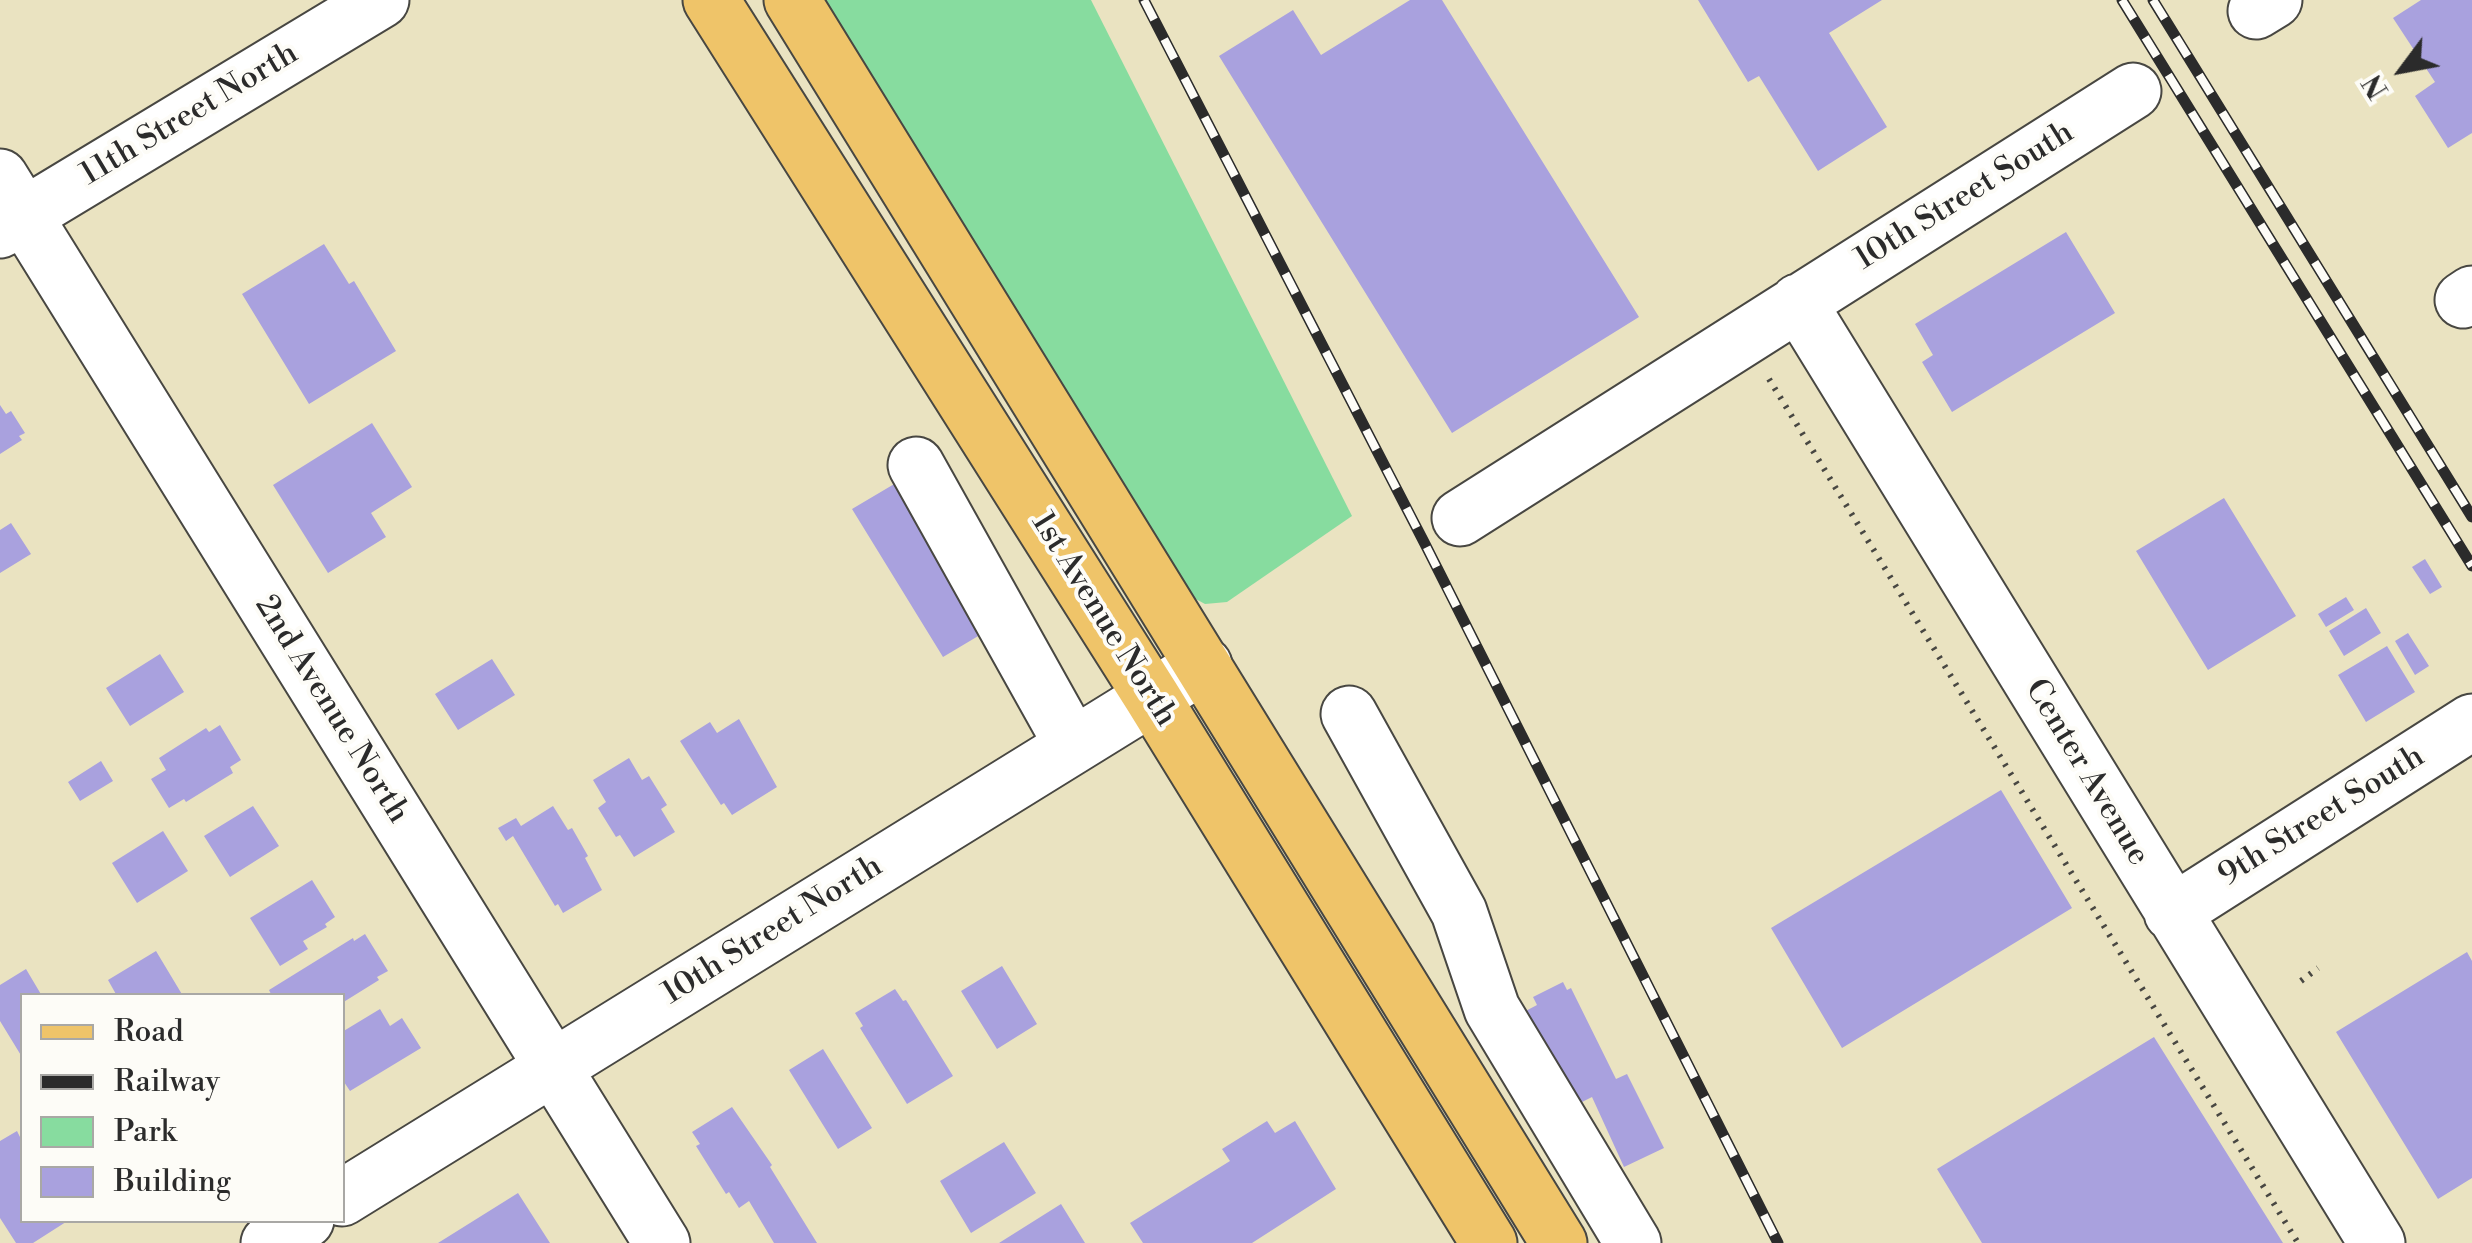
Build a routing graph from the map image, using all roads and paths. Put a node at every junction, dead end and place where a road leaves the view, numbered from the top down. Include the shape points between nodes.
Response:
1 (381, 0) edge
2 (711, 0) edge
3 (792, 0) edge
4 (2133, 92) dead end
5 (8, 207) edge
6 (1798, 302) junction
7 (1745, 338) junction
8 (916, 465) dead end
9 (1460, 518) dead end
10 (1204, 665) junction
11 (1152, 697) junction
12 (1349, 714) dead end
13 (2472, 722) edge
14 (1072, 746) junction
15 (2172, 913) junction
16 (2318, 968) dead end
17 (2301, 981) dead end
18 (554, 1067) junction
19 (345, 1196) edge
20 (301, 1223) edge
21 (270, 1243) edge
22 (662, 1243) edge
23 (1490, 1243) edge
24 (1559, 1243) edge
25 (1633, 1243) edge
26 (2298, 1243) edge
27 (2376, 1243) edge

1 - 5 street, 11th Street North
2 - 11 main road, 1st Avenue North
3 - 10 main road, 1st Avenue North
4 - 6 street, 10th Street South
5 - 18 street, 2nd Avenue North
6 - 7 street, 10th Street South
6 - 15 street, Center Avenue
7 - 9 street, 10th Street South
7 - 26 path
8 - 14 street
10 - 11 street, 10th Street North
10 - 24 main road, 1st Avenue North
11 - 14 street, 10th Street North
11 - 23 main road, 1st Avenue North
12 - 25 street via 1458,912 1492,1009
13 - 15 street, 9th Street South
14 - 18 street, 10th Street North
15 - 27 street, Center Avenue
16 - 17 path
18 - 19 street, 10th Street North
18 - 22 street, 2nd Avenue North
20 - 21 street

